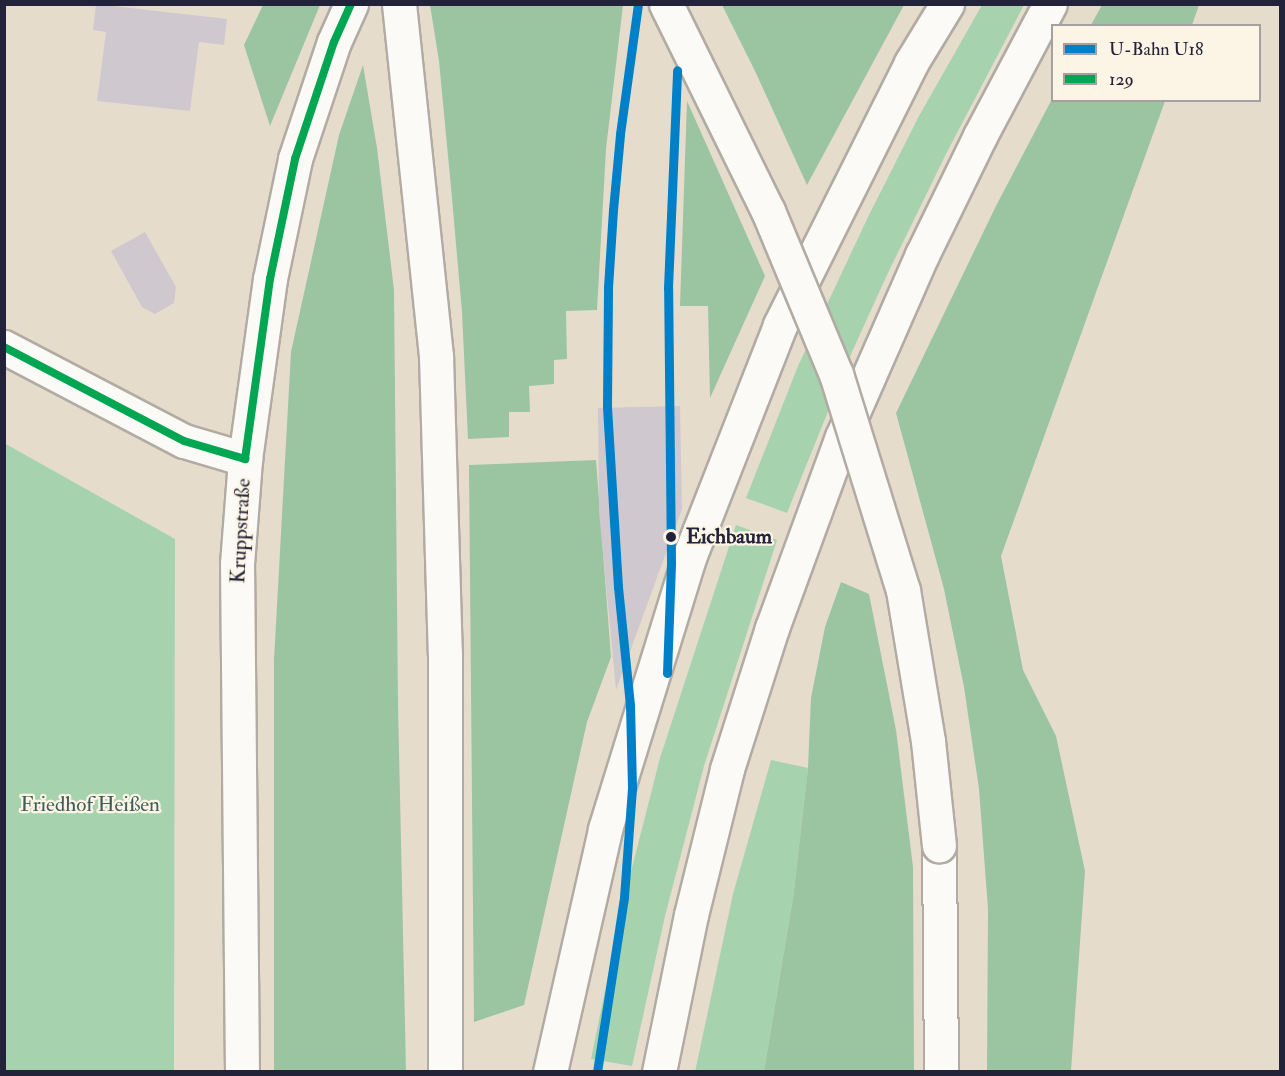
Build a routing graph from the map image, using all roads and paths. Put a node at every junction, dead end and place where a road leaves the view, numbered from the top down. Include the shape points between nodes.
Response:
1 (351, 4) edge
2 (399, 4) edge
3 (666, 4) edge
4 (947, 4) edge
5 (1050, 4) edge
6 (4, 347) edge
7 (245, 459) junction
8 (243, 1071) edge
9 (446, 1071) edge
10 (550, 1071) edge
11 (659, 1071) edge
12 (942, 1071) edge

1 - 7 main road, Kruppstraße via 316,94 289,189 270,279
2 - 9 main road via 436,356 444,533
3 - 12 main road, bridge via 768,211 836,374 903,590 928,741 939,845
4 - 10 main road via 911,63 780,325 690,555 605,828
5 - 11 main road via 921,255 842,437 772,628 727,769 691,915
6 - 7 main road via 184,441
7 - 8 main road, Kruppstraße via 237,564

